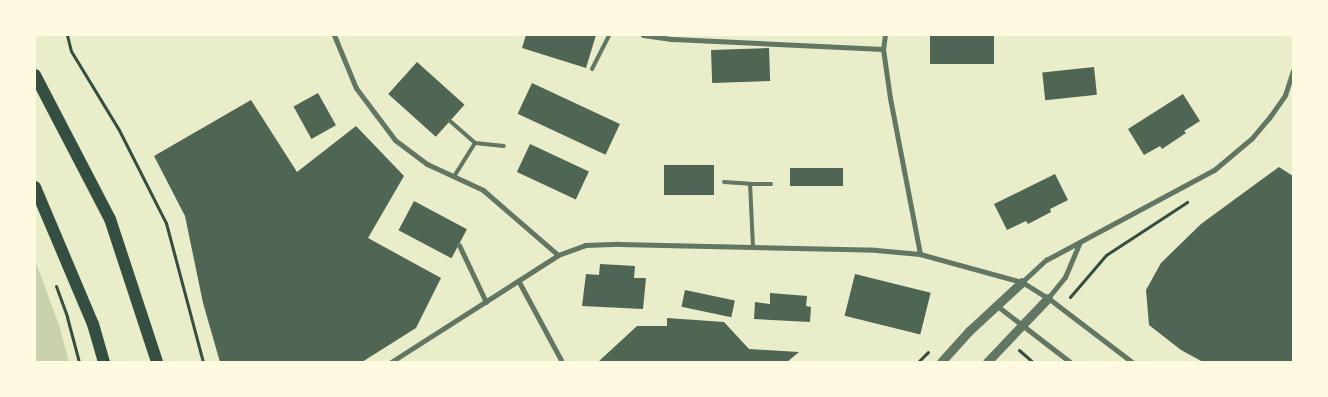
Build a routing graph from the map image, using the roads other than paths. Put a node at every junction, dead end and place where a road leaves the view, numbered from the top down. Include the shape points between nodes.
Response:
1 (334, 35) edge
2 (609, 35) edge
3 (643, 35) edge
4 (885, 35) edge
5 (883, 49) junction
6 (592, 69) dead end
7 (1293, 71) edge
8 (35, 75) edge
9 (450, 120) dead end
10 (475, 143) junction
11 (504, 146) dead end
12 (454, 177) junction
13 (724, 182) dead end
14 (750, 184) junction
15 (771, 184) dead end
16 (35, 187) edge
17 (458, 244) dead end
18 (1079, 244) junction
19 (753, 248) junction
20 (920, 254) junction
21 (558, 255) junction
22 (519, 282) junction
23 (1022, 282) junction
24 (1048, 298) junction
25 (486, 302) junction
26 (996, 305) junction
27 (1023, 326) junction
28 (104, 362) edge
29 (157, 362) edge
30 (391, 362) edge
31 (562, 362) edge
32 (941, 362) edge
33 (987, 362) edge
34 (1070, 362) edge
35 (1132, 362) edge

1 - 12 street via 356,88 395,140 427,164
2 - 6 lane
3 - 5 street
4 - 5 street
5 - 20 street
7 - 18 street via 1285,95 1270,118 1214,170
8 - 29 main road via 110,220
9 - 10 lane
10 - 11 lane
10 - 12 lane
12 - 21 street via 483,190
13 - 14 lane
14 - 15 lane
14 - 19 lane
16 - 28 main road via 93,324
17 - 25 street
18 - 23 street via 1046,260
18 - 24 street via 1065,277
19 - 20 street
19 - 21 street via 585,245
20 - 23 street
21 - 22 street
22 - 25 street
22 - 31 street
23 - 24 street
23 - 26 street
24 - 27 street
24 - 35 street
25 - 30 street
26 - 27 street
26 - 32 street
27 - 33 street
27 - 34 street

